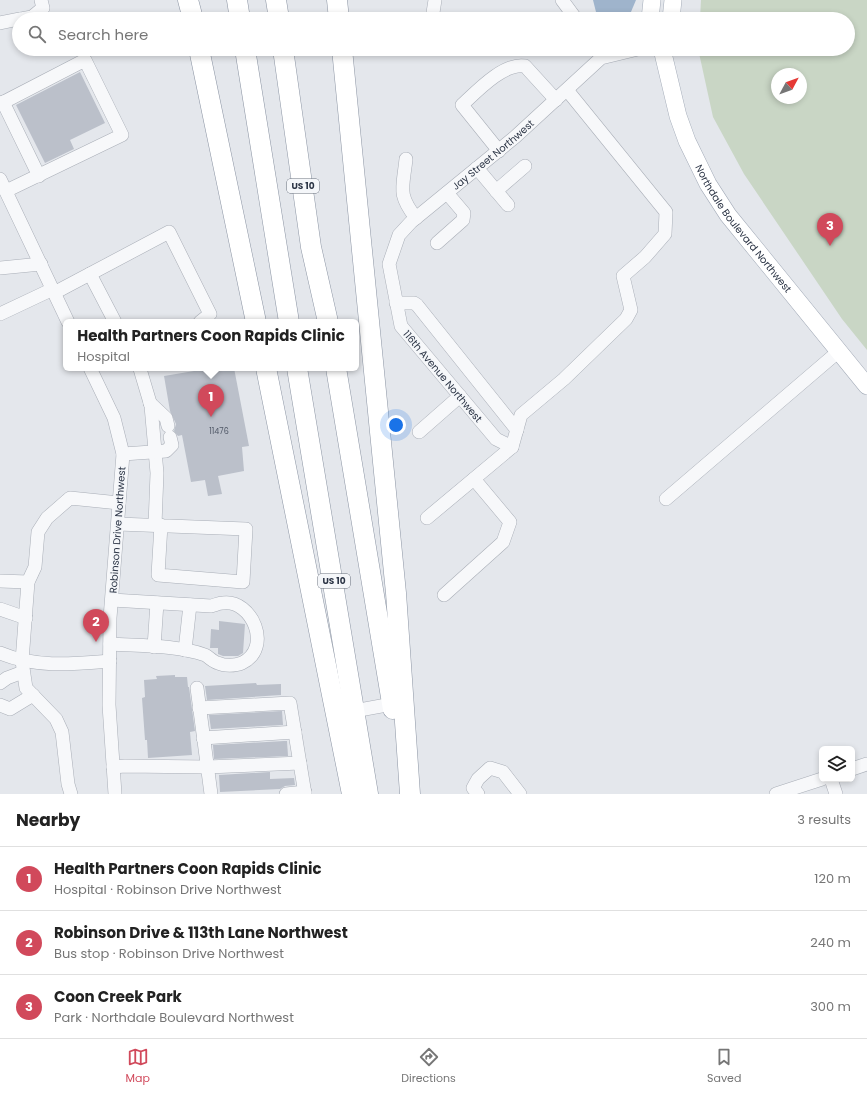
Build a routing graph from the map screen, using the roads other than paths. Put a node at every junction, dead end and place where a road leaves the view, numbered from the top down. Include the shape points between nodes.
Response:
1 (41, 0) edge
2 (188, 0) edge
3 (237, 0) edge
4 (276, 0) edge
5 (337, 0) edge
6 (435, 0) edge
7 (562, 0) edge
8 (652, 0) edge
9 (673, 0) edge
10 (38, 12) edge
11 (191, 12) edge
12 (239, 12) edge
13 (278, 12) edge
14 (338, 12) edge
15 (433, 12) edge
16 (571, 12) edge
17 (651, 12) edge
18 (672, 12) edge
19 (12, 21) edge
20 (0, 23) edge
21 (200, 56) edge
22 (246, 56) edge
23 (285, 56) edge
24 (343, 56) edge
25 (596, 56) edge
26 (664, 56) edge
27 (567, 90) junction
28 (556, 100) junction
29 (2, 103) edge
30 (499, 151) junction
31 (406, 159) dead end
32 (525, 166) dead end
33 (478, 168) junction
34 (39, 176) junction
35 (0, 179) edge
36 (496, 191) junction
37 (447, 193) junction
38 (3, 196) edge
39 (508, 205) dead end
40 (416, 218) junction
41 (438, 243) dead end
42 (41, 264) junction
43 (0, 268) edge
44 (90, 274) junction
45 (54, 291) junction
46 (395, 298) junction
47 (0, 314) edge
48 (67, 319) edge
49 (113, 319) edge
50 (204, 319) edge
51 (255, 319) edge
52 (289, 319) edge
53 (327, 319) edge
54 (839, 351) junction
55 (91, 371) edge
56 (141, 371) edge
57 (267, 371) edge
58 (297, 371) edge
59 (336, 371) edge
60 (867, 386) edge
61 (460, 396) junction
62 (150, 403) junction
63 (496, 404) junction
64 (478, 418) junction
65 (517, 430) junction
66 (419, 432) dead end
67 (512, 447) junction
68 (155, 452) junction
69 (123, 454) junction
70 (474, 479) junction
71 (666, 499) dead end
72 (120, 502) junction
73 (427, 518) dead end
74 (118, 524) junction
75 (158, 525) junction
76 (0, 581) edge
77 (28, 582) junction
78 (444, 595) dead end
79 (112, 600) junction
80 (157, 603) junction
81 (190, 605) junction
82 (0, 609) edge
83 (26, 618) junction
84 (110, 644) junction
85 (154, 647) junction
86 (185, 650) junction
87 (0, 653) edge
88 (110, 661) junction
89 (23, 666) junction
90 (0, 683) edge
91 (197, 688) dead end
92 (33, 695) junction
93 (392, 704) junction
94 (0, 705) edge
95 (199, 708) junction
96 (354, 711) junction
97 (295, 732) junction
98 (203, 738) junction
99 (300, 763) junction
100 (867, 764) edge
101 (113, 767) junction
102 (207, 767) junction
103 (855, 768) edge
104 (819, 780) edge
105 (832, 782) edge
106 (305, 793) edge
107 (71, 794) edge
108 (115, 794) edge
109 (211, 794) edge
110 (286, 794) edge
111 (352, 794) edge
112 (368, 794) edge
113 (405, 794) edge
114 (410, 794) edge
115 (478, 794) edge
116 (520, 794) edge
117 (776, 794) edge
118 (836, 794) edge

1 - 10 street via 43,8
2 - 11 highway
3 - 12 highway
4 - 13 highway
5 - 14 highway
6 - 15 street
7 - 16 street
8 - 17 main road
9 - 18 main road
19 - 20 street
21 - 51 highway
22 - 52 highway
23 - 53 highway, US 10 via 311,247
24 - 114 highway via 395,585
25 - 27 street, Jay Street Northwest
26 - 54 main road, Northdale Boulevard Northwest via 678,116 708,184 728,215
27 - 28 street, Jay Street Northwest
27 - 65 street via 666,212 666,234 623,276 631,310 626,319 564,379 521,415
28 - 30 street, Jay Street Northwest
28 - 30 street via 525,66 517,64 483,85 462,105
29 - 34 street
29 - 34 street via 85,60 122,135
30 - 33 street, Jay Street Northwest
31 - 40 street via 402,195
32 - 36 street
33 - 36 street
33 - 37 street, Jay Street Northwest
34 - 38 street
35 - 38 street
36 - 39 street
37 - 40 street, Jay Street Northwest
37 - 41 street via 464,213 463,220
38 - 42 street
40 - 46 street, Jay Street Northwest via 399,235 389,264
42 - 43 street
42 - 45 street
44 - 45 street
44 - 49 street
44 - 50 street via 170,232 210,314
45 - 47 street
45 - 48 street
46 - 61 street, 116th Avenue Northwest via 401,326
46 - 63 street via 417,305
54 - 60 main road, Northdale Boulevard Northwest
54 - 71 street
55 - 69 street, Robinson Drive Northwest via 114,418
56 - 62 street
57 - 111 highway
58 - 96 highway, US 10
59 - 93 highway
61 - 64 street, 116th Avenue Northwest
61 - 66 street
62 - 68 street
62 - 68 street via 166,418 172,445 170,449
63 - 64 street
63 - 65 street
64 - 67 street, 116th Avenue Northwest via 496,439
65 - 67 street
67 - 70 street
68 - 69 street
68 - 75 street
69 - 72 street, Robinson Drive Northwest
70 - 73 street
70 - 78 street via 510,522 503,542
72 - 74 street, Robinson Drive Northwest
72 - 77 street via 70,498 64,503 47,518 38,532 35,567
74 - 75 street
74 - 79 street, Robinson Drive Northwest
75 - 75 street via 246,529 243,582 158,575
76 - 77 street
77 - 83 street
79 - 80 street
79 - 84 street, Robinson Drive Northwest
80 - 81 street
80 - 85 street
81 - 86 street
81 - 86 street via 211,606 224,602 237,606 250,616 256,627 258,641 252,655 241,663 228,665
82 - 83 street
83 - 89 street
84 - 85 street
84 - 88 street, Robinson Drive Northwest
85 - 86 street
87 - 89 street
88 - 89 street
88 - 101 street, Robinson Drive Northwest via 109,705
89 - 90 street
89 - 92 street via 26,688
91 - 95 street
92 - 94 street via 10,709
92 - 107 street via 56,719 62,732
93 - 96 street
93 - 113 highway
95 - 97 street via 290,703
95 - 98 street
96 - 112 highway, US 10
97 - 98 street
97 - 99 street
98 - 102 street
99 - 102 street
99 - 106 street
100 - 103 street
101 - 102 street
101 - 108 street, Robinson Drive Northwest
102 - 109 street
104 - 117 street
105 - 118 street
106 - 110 street
115 - 116 street via 473,788 478,779 490,768 503,772

